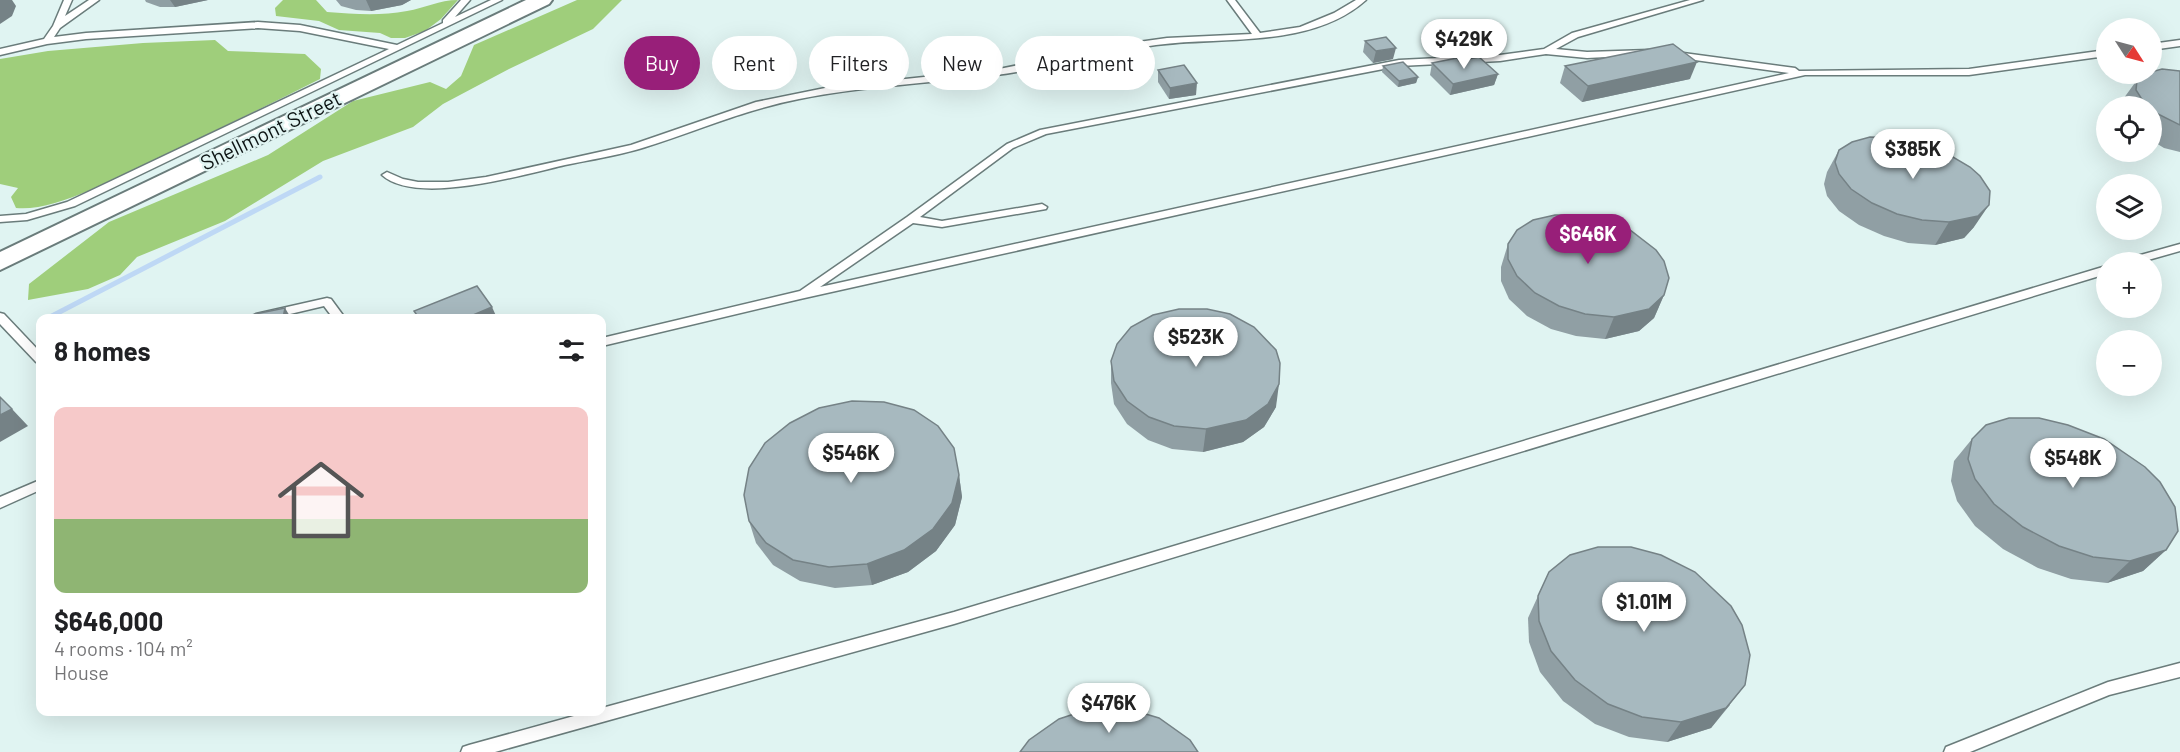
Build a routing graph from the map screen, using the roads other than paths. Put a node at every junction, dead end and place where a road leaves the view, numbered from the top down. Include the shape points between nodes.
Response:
1 (68, 0) edge
2 (95, 0) edge
3 (466, 0) edge
4 (498, 0) edge
5 (542, 0) edge
6 (1231, 0) edge
7 (1362, 0) edge
8 (1699, 0) edge
9 (57, 26) junction
10 (441, 27) junction
11 (1258, 36) junction
12 (47, 40) junction
13 (2180, 43) edge
14 (2162, 45) edge
15 (399, 48) junction
16 (1546, 51) junction
17 (0, 52) edge
18 (1659, 52) edge
19 (1670, 54) edge
20 (2096, 54) edge
21 (1805, 72) junction
22 (387, 175) dead end
23 (1042, 207) dead end
24 (0, 219) edge
25 (911, 219) junction
26 (2180, 248) edge
27 (2162, 253) edge
28 (0, 262) edge
29 (2096, 273) edge
30 (800, 295) junction
31 (274, 314) edge
32 (336, 314) edge
33 (0, 317) edge
34 (606, 341) edge
35 (36, 355) edge
36 (36, 487) edge
37 (0, 503) edge
38 (2180, 670) edge
39 (606, 714) edge
40 (599, 716) edge
41 (468, 752) edge
42 (1952, 752) edge

1 - 9 lane
2 - 9 lane
3 - 10 lane
4 - 10 lane
5 - 28 street, Shellmont Street
6 - 11 lane
7 - 11 lane via 1302,29
8 - 16 lane via 1575,35
9 - 12 lane
10 - 15 lane
11 - 22 lane via 1167,41 999,72 830,90 759,104 634,147 486,180 418,185
12 - 15 lane via 258,25 300,28
12 - 17 lane
13 - 14 lane
15 - 24 lane via 71,204 27,217
16 - 18 lane via 1587,55
16 - 25 lane via 1500,58 1399,63 1043,132 1010,146
19 - 21 lane
20 - 21 lane via 1959,72
21 - 30 lane
23 - 25 lane via 942,225
25 - 30 lane
26 - 27 lane
29 - 39 lane via 954,618
30 - 34 lane
31 - 32 lane via 327,302
33 - 35 lane
36 - 37 lane
38 - 42 lane via 2108,689
40 - 41 lane

